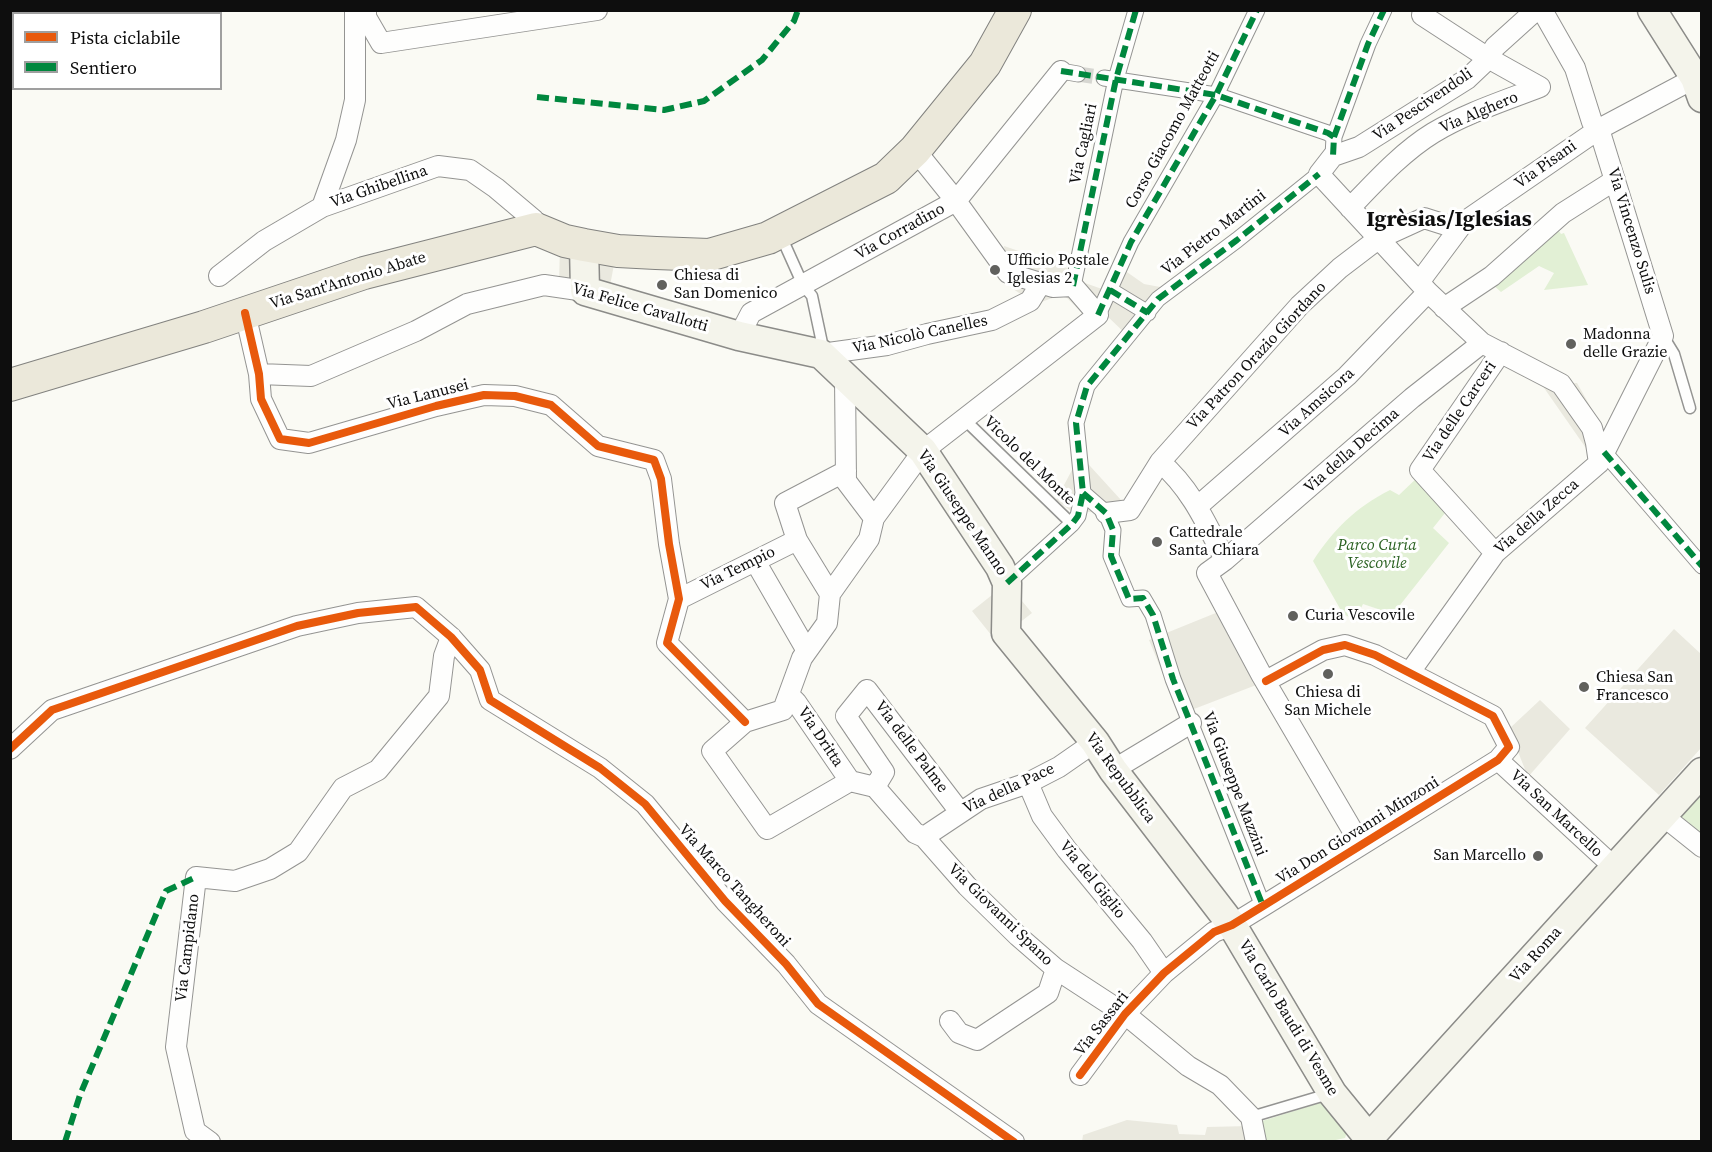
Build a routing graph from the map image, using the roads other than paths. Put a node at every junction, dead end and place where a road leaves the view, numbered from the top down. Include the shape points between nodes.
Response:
1 (355, 10) edge
2 (366, 10) edge
3 (597, 10) edge
4 (1016, 10) edge
5 (1136, 10) edge
6 (1257, 10) edge
7 (1384, 10) edge
8 (1536, 10) edge
9 (1542, 10) edge
10 (1652, 10) edge
11 (1422, 15) dead end
12 (1488, 58) junction
13 (1069, 73) dead end
14 (1110, 79) junction
15 (1699, 83) edge
16 (1216, 94) junction
17 (1599, 129) junction
18 (1333, 134) junction
19 (915, 150) junction
20 (1333, 156) junction
21 (1321, 177) junction
22 (1615, 180) junction
23 (956, 201) junction
24 (322, 207) junction
25 (1350, 208) junction
26 (1464, 222) junction
27 (536, 229) junction
28 (779, 233) junction
29 (1378, 239) junction
30 (584, 245) junction
31 (219, 276) dead end
32 (1041, 283) junction
33 (803, 285) junction
34 (1073, 286) junction
35 (1424, 287) junction
36 (1110, 290) junction
37 (585, 291) junction
38 (1444, 308) junction
39 (245, 313) junction
40 (1148, 313) junction
41 (1098, 315) junction
42 (739, 336) junction
43 (1664, 336) junction
44 (1482, 343) junction
45 (1501, 352) junction
46 (821, 354) junction
47 (259, 374) junction
48 (10, 385) edge
49 (854, 386) junction
50 (1690, 408) dead end
51 (965, 420) junction
52 (922, 451) junction
53 (1601, 458) junction
54 (1160, 462) junction
55 (846, 471) junction
56 (1083, 493) junction
57 (1198, 506) junction
58 (1106, 513) junction
59 (874, 518) junction
60 (1075, 520) junction
61 (797, 540) junction
62 (1495, 553) junction
63 (1225, 560) junction
64 (755, 561) junction
65 (1701, 566) edge
66 (1007, 583) junction
67 (830, 594) junction
68 (679, 598) junction
69 (451, 636) junction
70 (807, 651) junction
71 (1410, 672) junction
72 (1264, 679) junction
73 (789, 695) junction
74 (1188, 716) junction
75 (745, 722) junction
76 (1095, 742) junction
77 (10, 749) edge
78 (1498, 760) junction
79 (1113, 770) junction
80 (1701, 772) edge
81 (850, 781) junction
82 (1028, 783) junction
83 (875, 787) junction
84 (960, 812) junction
85 (1662, 815) junction
86 (924, 837) junction
87 (1361, 845) junction
88 (1701, 847) edge
89 (1614, 867) junction
90 (1263, 906) junction
91 (1232, 925) junction
92 (1056, 969) junction
93 (1164, 973) junction
94 (1125, 1014) junction
95 (950, 1021) dead end
96 (1080, 1075) dead end
97 (1332, 1093) junction
98 (1251, 1117) junction
99 (1365, 1140) edge
100 (210, 1142) edge
101 (1014, 1142) edge
102 (1256, 1142) edge

1 - 24 street via 355,100 346,140
2 - 3 street via 381,43
4 - 19 main road via 985,64
5 - 14 street, Via Cagliari
6 - 16 street, Corso Giacomo Matteotti
7 - 18 street
8 - 12 street, Via Pescivendoli
9 - 17 street, Via Vincenzo Sulis via 1575,68 1592,122
10 - 15 main road
11 - 12 street
12 - 20 street, Via Pescivendoli via 1467,79 1359,147
12 - 25 street, Via Alghero via 1540,87 1452,122 1430,135
13 - 23 street, Via Corradino
14 - 16 street
14 - 34 street, Via Cagliari
15 - 17 street, Via Pisani
16 - 18 street
16 - 36 street, Corso Giacomo Matteotti via 1131,242
17 - 22 street, Via Vincenzo Sulis
17 - 26 street, Via Pisani
18 - 20 street
19 - 23 street
19 - 28 main road via 886,178
20 - 21 street
21 - 25 street
21 - 40 street, Via Pietro Martini via 1291,195 1158,299
22 - 38 street via 1563,213 1492,276
22 - 43 street, Via Vincenzo Sulis
23 - 32 street via 1008,273
23 - 33 street, Via Corradino
24 - 27 street, Via Ghibellina via 438,166 470,170 534,220
24 - 31 street, Via Ghibellina via 264,242
25 - 29 street
26 - 29 street, Via Patron Orazio Giordano via 1446,225 1424,218
26 - 35 street, Via Pisani
27 - 30 main road
27 - 39 main road, Via Sant'Antonio Abate via 364,273
28 - 30 main road via 709,255 618,251
28 - 33 lane
29 - 35 street
29 - 54 street, Via Patron Orazio Giordano via 1300,305
30 - 37 main road
32 - 34 street
32 - 46 street, Via Nicolò Canelles via 1030,301 992,320 887,345
33 - 42 street, Via Corradino via 751,313
33 - 46 lane via 812,296
34 - 41 street
35 - 38 street
35 - 57 street, Via Amsicora via 1347,376
36 - 40 street
36 - 41 street, Corso Giacomo Matteotti
37 - 42 main road, Via Felice Cavallotti
37 - 47 street, Via Felice Cavallotti via 544,285 467,304 416,331 311,376
38 - 44 street
39 - 47 street, Via Lanusei
39 - 48 main road, Via Sant'Antonio Abate
40 - 56 street, Via Pietro Martini via 1087,386 1076,423
41 - 51 street
42 - 46 main road, Via Felice Cavallotti
43 - 50 lane via 1674,354
43 - 53 street
44 - 45 street
44 - 63 street, Via della Decima via 1412,398
45 - 53 street via 1561,384 1592,428
45 - 62 street, Via delle Carceri via 1420,470
46 - 49 main road, Via Giuseppe Manno
47 - 68 street, Via Lanusei via 261,399 280,439 309,443 484,395 515,396 551,405 598,446 654,460 662,479
49 - 52 main road, Via Giuseppe Manno
49 - 55 street
51 - 52 street
51 - 60 lane, Vicolo del Monte
52 - 59 street
52 - 66 main road, Via Giuseppe Manno
53 - 62 street, Via della Zecca
53 - 65 street
54 - 57 street
54 - 58 street, Via Patron Orazio Giordano via 1130,510
55 - 59 street via 846,481
55 - 61 street via 785,503
56 - 58 street
56 - 60 street, Via Pietro Martini
57 - 63 street
58 - 74 street, Via Giuseppe Mazzini via 1113,530 1111,556 1129,599 1143,598 1153,615
59 - 67 street via 870,539
60 - 66 street
61 - 64 street, Via Tempio
61 - 67 street
62 - 71 street, Via della Zecca
63 - 72 street, Via della Decima via 1207,573
64 - 68 street, Via Tempio
64 - 70 street
66 - 76 main road, Via Repubblica via 1006,633
67 - 70 street via 827,623
68 - 75 street, Via Lanusei via 667,643
69 - 77 street, Via Marco Tangheroni via 416,607 358,613 297,626 52,710
69 - 100 street, Via Campidano via 444,656 440,696 378,770 343,788 298,852 270,869 235,881 196,877 176,1047 195,1131
69 - 101 street, Via Marco Tangheroni via 480,670 490,700 600,768 645,804 818,1004
70 - 73 street
71 - 72 street via 1345,645 1323,650
71 - 78 street via 1493,716 1509,747
72 - 87 street
73 - 75 street via 783,710
73 - 81 street, Via Dritta
74 - 79 street
74 - 90 street, Via Giuseppe Mazzini
75 - 81 street via 712,751 767,830
76 - 79 main road, Via Repubblica
76 - 82 street, Via della Pace
78 - 87 street, Via Don Giovanni Minzoni
78 - 89 street, Via San Marcello
79 - 91 main road, Via Repubblica
80 - 85 main road, Via Roma
81 - 83 street
82 - 84 street, Via della Pace via 988,796
82 - 93 street, Via del Giglio via 1042,816
83 - 84 street, Via delle Palme via 884,772 846,716 867,690
83 - 86 street, Via Giovanni Spano
84 - 86 street, Via della Pace
85 - 88 street
85 - 89 main road, Via Roma
86 - 92 street, Via Giovanni Spano via 967,886
87 - 90 street, Via Don Giovanni Minzoni
89 - 99 main road, Via Roma
90 - 91 street, Via Don Giovanni Minzoni
91 - 93 street, Via Sassari via 1214,932
91 - 97 main road, Via Carlo Baudi di Vesme
92 - 94 street, Via Giovanni Spano
92 - 95 street via 1048,993 977,1040 959,1033
93 - 94 street, Via Sassari
94 - 96 street, Via Sassari
94 - 98 street, Via Giovanni Spano via 1188,1066 1220,1085
97 - 98 lane
97 - 99 main road, Via Carlo Baudi di Vesme
98 - 102 street

